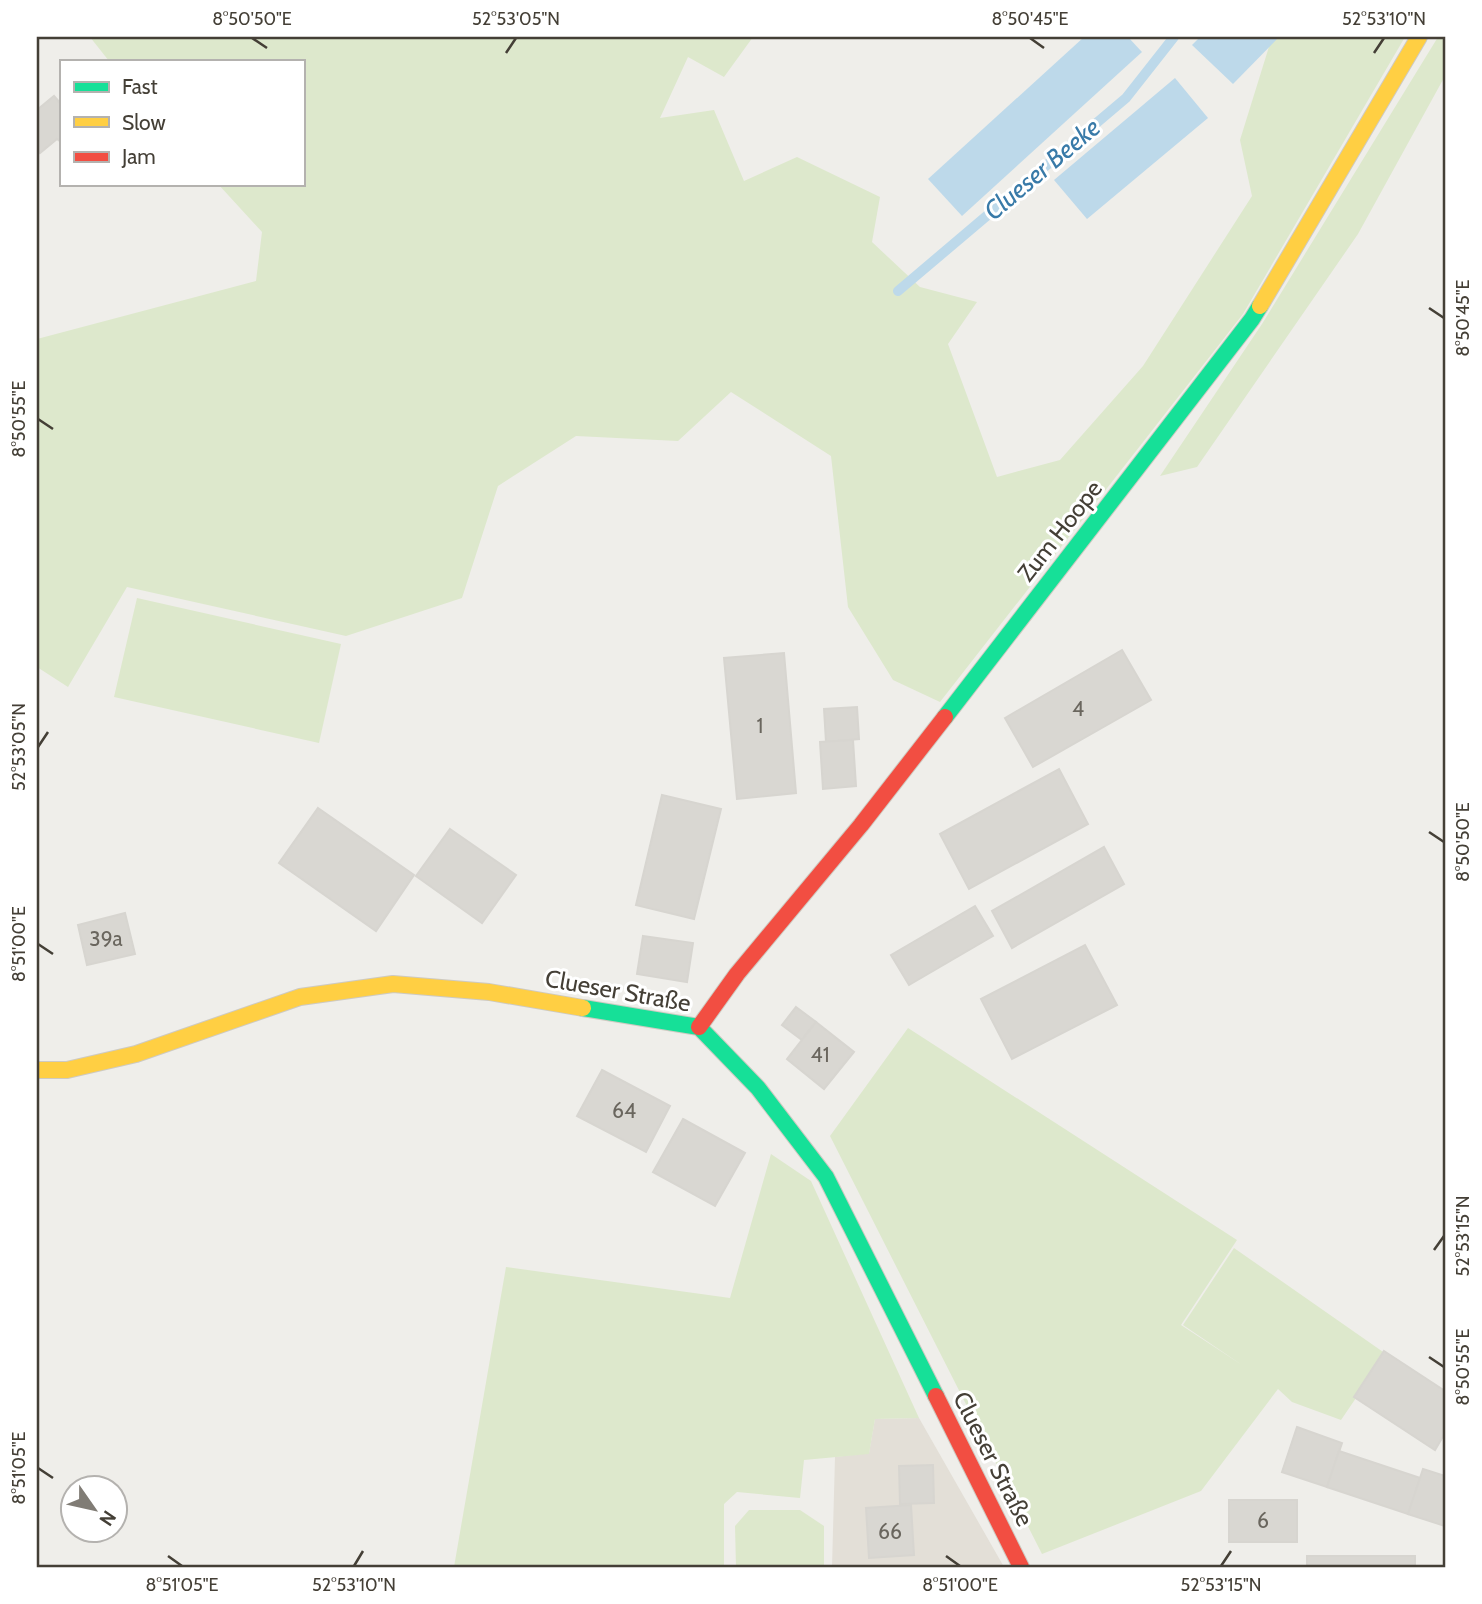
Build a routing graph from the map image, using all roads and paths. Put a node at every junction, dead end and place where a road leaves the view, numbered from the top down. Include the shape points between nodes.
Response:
1 (1419, 37) edge
2 (699, 1027) junction
3 (37, 1070) edge
4 (1021, 1567) edge

1 - 2 street, Zum Hoope via 1252,319
2 - 3 street, Clueser Straße via 489,992 393,984 300,998 136,1054 67,1070
2 - 4 street, Clueser Straße via 758,1088 826,1177

